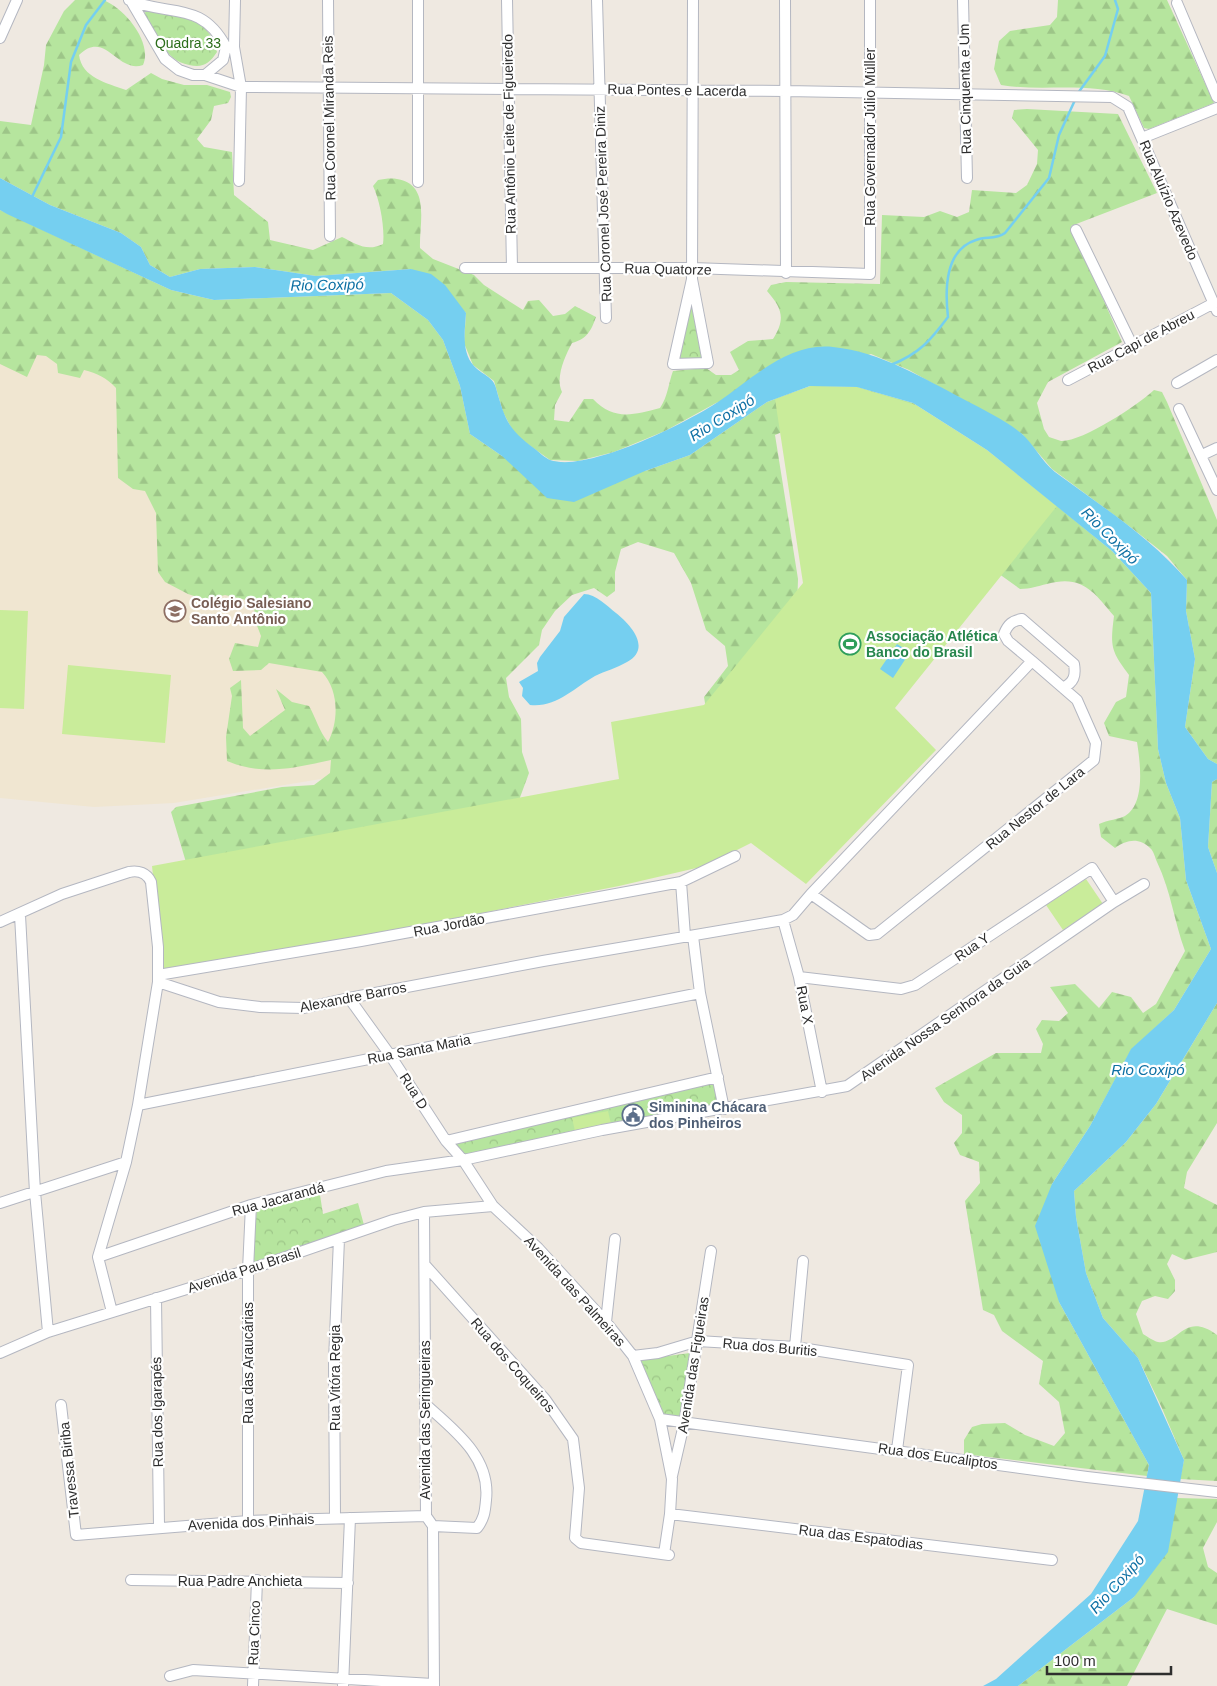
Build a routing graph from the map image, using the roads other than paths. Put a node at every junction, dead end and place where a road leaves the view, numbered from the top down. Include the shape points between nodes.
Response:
1 (17, 0) edge
2 (234, 0) edge
3 (328, 0) edge
4 (418, 0) edge
5 (507, 0) edge
6 (597, 0) edge
7 (693, 0) edge
8 (785, 0) edge
9 (870, 0) edge
10 (964, 0) edge
11 (130, 1) edge
12 (1177, 3) dead end
13 (0, 38) edge
14 (230, 47) junction
15 (205, 75) junction
16 (329, 86) junction
17 (241, 87) junction
18 (418, 87) junction
19 (507, 89) junction
20 (600, 89) junction
21 (694, 91) junction
22 (786, 91) junction
23 (966, 93) junction
24 (870, 94) junction
25 (1112, 97) joint
26 (1217, 97) edge
27 (1217, 108) edge
28 (1142, 138) junction
29 (967, 178) dead end
30 (239, 181) dead end
31 (418, 182) dead end
32 (1076, 230) dead end
33 (330, 236) dead end
34 (465, 268) dead end
35 (512, 268) junction
36 (604, 269) junction
37 (786, 273) junction
38 (692, 274) junction
39 (870, 274) joint
40 (1215, 307) edge
41 (606, 318) dead end
42 (1132, 345) junction
43 (1217, 360) edge
44 (1068, 380) dead end
45 (1177, 383) dead end
46 (1179, 409) dead end
47 (1217, 448) edge
48 (1202, 455) junction
49 (1217, 490) edge
50 (1032, 661) junction
51 (1063, 688) junction
52 (735, 856) dead end
53 (681, 882) junction
54 (1144, 884) dead end
55 (811, 894) junction
56 (1114, 902) junction
57 (20, 915) junction
58 (783, 920) junction
59 (0, 922) edge
60 (689, 936) junction
61 (799, 977) junction
62 (158, 978) junction
63 (700, 993) junction
64 (349, 998) junction
65 (390, 1055) junction
66 (718, 1077) junction
67 (822, 1092) junction
68 (138, 1105) junction
69 (724, 1108) junction
70 (446, 1141) junction
71 (463, 1160) junction
72 (126, 1162) junction
73 (35, 1192) junction
74 (0, 1203) edge
75 (251, 1205) junction
76 (493, 1206) junction
77 (424, 1212) junction
78 (339, 1239) junction
79 (615, 1239) dead end
80 (711, 1251) dead end
81 (98, 1257) junction
82 (803, 1261) dead end
83 (425, 1265) junction
84 (248, 1270) junction
85 (156, 1298) junction
86 (112, 1312) junction
87 (606, 1322) junction
88 (48, 1332) junction
89 (698, 1341) junction
90 (794, 1347) junction
91 (0, 1353) edge
92 (634, 1356) junction
93 (425, 1404) junction
94 (62, 1405) dead end
95 (660, 1420) junction
96 (684, 1424) junction
97 (897, 1450) junction
98 (672, 1479) junction
99 (1217, 1492) edge
100 (670, 1514) junction
101 (426, 1516) junction
102 (335, 1518) junction
103 (350, 1518) junction
104 (248, 1521) junction
105 (159, 1526) junction
106 (433, 1526) junction
107 (76, 1534) joint
108 (667, 1555) joint
109 (1052, 1560) dead end
110 (131, 1580) dead end
111 (257, 1580) junction
112 (348, 1583) junction
113 (253, 1675) junction
114 (170, 1676) dead end
115 (343, 1682) edge
116 (434, 1685) edge
117 (253, 1686) edge

1 - 13 street
2 - 14 street
3 - 16 street, Rua Coronel Miranda Reis
4 - 18 street
5 - 19 street, Rua Antônio Leite de Figueiredo
6 - 20 street, Rua Coronel José Pereira Diniz
7 - 21 street
8 - 22 street
9 - 24 street, Rua Governador Júlio Müller
10 - 23 street, Rua Cinquenta e Um
11 - 14 street via 193,14 206,21
11 - 15 street, Rua Pontes e Lacerda via 165,59 179,70
12 - 26 street
14 - 15 street via 223,60
14 - 17 street
15 - 17 street, Rua Pontes e Lacerda
16 - 17 street, Rua Pontes e Lacerda
16 - 18 street, Rua Pontes e Lacerda
16 - 33 street, Rua Coronel Miranda Reis
17 - 30 street
18 - 19 street, Rua Pontes e Lacerda
18 - 31 street
19 - 20 street, Rua Pontes e Lacerda
19 - 35 street, Rua Antônio Leite de Figueiredo
20 - 21 street, Rua Pontes e Lacerda
20 - 36 street, Rua Coronel José Pereira Diniz
21 - 22 street, Rua Pontes e Lacerda
21 - 38 street
22 - 24 street, Rua Pontes e Lacerda
22 - 37 street
23 - 24 street, Rua Pontes e Lacerda
23 - 25 street, Rua Pontes e Lacerda
23 - 29 street, Rua Cinquenta e Um
24 - 39 street, Rua Governador Júlio Müller
25 - 28 street, Rua Aluízio Azevedo via 1128,107
27 - 28 street
28 - 40 street, Rua Aluízio Azevedo
32 - 42 street
34 - 35 street, Rua Quatorze
35 - 36 street, Rua Quatorze
36 - 38 street, Rua Quatorze
36 - 41 street, Rua Coronel José Pereira Diniz
37 - 38 street, Rua Quatorze
37 - 39 street, Rua Quatorze
38 - 38 street via 708,363 672,364 677,345
40 - 42 street, Rua Capi de Abreu
42 - 44 street, Rua Capi de Abreu
43 - 45 street
46 - 48 street
47 - 48 street
48 - 49 street
50 - 51 street, Rua Nestor de Lara
50 - 51 street, Rua Nestor de Lara via 1004,634 1014,621 1022,619 1074,664 1074,678
50 - 55 street
51 - 55 street, Rua Nestor de Lara via 1077,700 1096,743 1094,760 1086,767 877,934 869,936
52 - 53 street, Rua Jordão
53 - 60 street
53 - 62 street, Rua Jordão
54 - 56 street, Avenida Nossa Senhora da Guia
55 - 58 street via 793,915
56 - 61 street, Rua Y via 1092,868 915,985 901,989
56 - 67 street, Avenida Nossa Senhora da Guia via 886,1058 856,1082
57 - 59 street
57 - 62 street via 62,894 129,872 142,873 151,882
57 - 73 street
58 - 60 street, Alexandre Barros
58 - 61 street, Rua X
60 - 63 street
60 - 64 street, Alexandre Barros
61 - 67 street, Rua X
62 - 64 street, Alexandre Barros via 219,1002 260,1007 304,1008
62 - 68 street
63 - 65 street, Rua Santa Maria
63 - 66 street
64 - 65 street, Rua D
65 - 68 street, Rua Santa Maria
65 - 70 street, Rua D
66 - 69 street
66 - 70 street
67 - 69 street, Avenida Nossa Senhora da Guia
68 - 72 street
69 - 71 street, Avenida Nossa Senhora da Guia
70 - 71 street, Rua D
71 - 75 street, Rua Jacarandá via 386,1171
71 - 76 street, Avenida das Palmeiras
72 - 73 street
72 - 81 street
73 - 74 street
73 - 88 street
75 - 81 street, Rua Jacarandá
75 - 84 street, Rua das Araucárias
76 - 77 street, Avenida Pau Brasil
76 - 87 street, Avenida das Palmeiras via 538,1248
77 - 78 street, Avenida Pau Brasil
77 - 83 street, Avenida das Seringueiras
78 - 84 street, Avenida Pau Brasil
78 - 102 street, Rua Vitóra Regia via 334,1362
79 - 87 street
80 - 89 street, Avenida das Figueiras
81 - 86 street
82 - 90 street
83 - 93 street, Avenida das Seringueiras
83 - 108 street, Rua dos Coqueiros via 545,1399 573,1439 579,1488 574,1535 581,1542
84 - 85 street, Avenida Pau Brasil
84 - 104 street, Rua das Araucárias
85 - 86 street, Avenida Pau Brasil
85 - 105 street, Rua dos Igarapés
86 - 88 street, Avenida Pau Brasil
87 - 92 street, Avenida das Palmeiras
88 - 91 street, Avenida Pau Brasil
89 - 90 street, Rua dos Buritis
89 - 92 street, Rua dos Buritis via 658,1353
89 - 96 street, Avenida das Figueiras
90 - 97 street, Rua dos Buritis via 908,1365
92 - 95 street, Avenida das Palmeiras
93 - 101 street, Avenida das Seringueiras
93 - 106 street via 475,1453 484,1470 488,1490 484,1519 477,1528
94 - 107 street, Travessa Biriba
95 - 96 street, Rua dos Eucaliptos
95 - 98 street, Avenida das Palmeiras
96 - 97 street, Rua dos Eucaliptos
96 - 98 street, Avenida das Figueiras
97 - 99 street, Rua dos Eucaliptos
98 - 100 street, Avenida das Palmeiras
100 - 108 street, Avenida das Palmeiras
100 - 109 street, Rua das Espatodias
101 - 103 street, Avenida dos Pinhais
101 - 106 street, Avenida das Seringueiras
102 - 103 street, Avenida dos Pinhais
102 - 104 street, Avenida dos Pinhais
103 - 112 street
104 - 105 street, Avenida dos Pinhais
105 - 107 street, Avenida dos Pinhais
106 - 116 street
110 - 111 street, Rua Padre Anchieta
111 - 112 street, Rua Padre Anchieta
111 - 113 street, Rua Cinco
112 - 115 street
113 - 114 street via 193,1670
113 - 115 street
113 - 117 street, Rua Cinco
115 - 116 street

